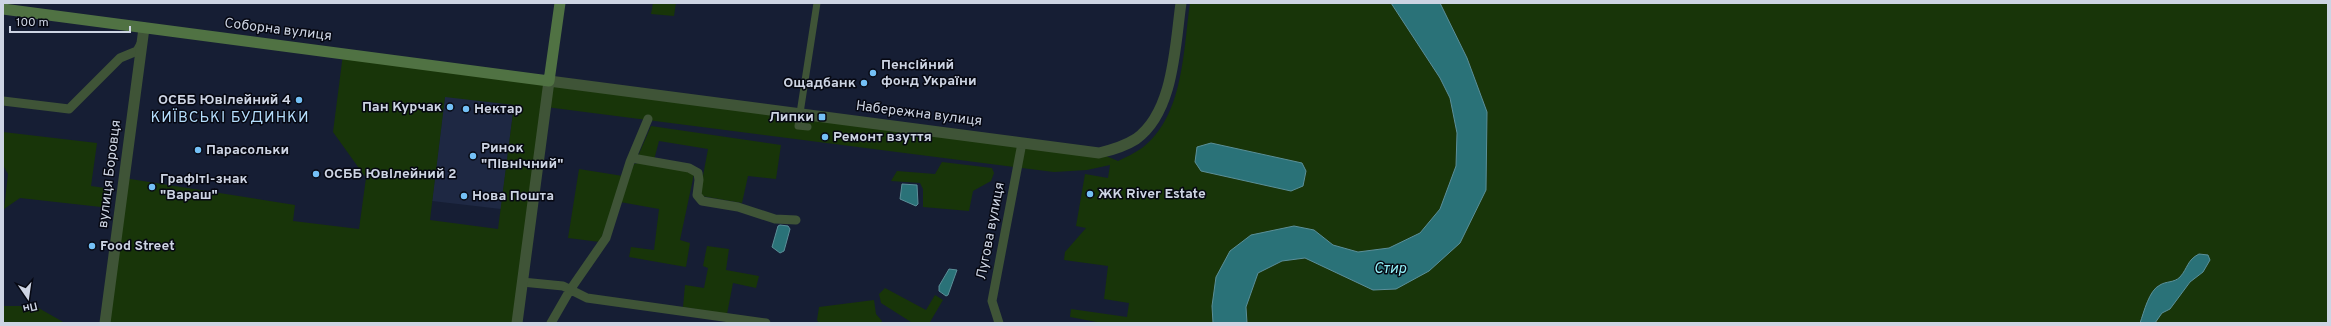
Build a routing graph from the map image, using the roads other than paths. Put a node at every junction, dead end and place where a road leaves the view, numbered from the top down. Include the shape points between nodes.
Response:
1 (560, 3) edge
2 (817, 3) edge
3 (1181, 3) edge
4 (3, 9) edge
5 (144, 28) junction
6 (142, 41) junction
7 (549, 81) junction
8 (3, 101) edge
9 (800, 114) junction
10 (648, 119) dead end
11 (808, 127) dead end
12 (1022, 143) junction
13 (632, 158) junction
14 (796, 220) dead end
15 (522, 282) junction
16 (570, 290) junction
17 (106, 323) edge
18 (517, 323) edge
19 (552, 323) edge
20 (766, 323) edge
21 (999, 323) edge

1 - 7 main road
2 - 9 street
3 - 12 street, Набережна вулиця via 1168,92 1156,116 1137,138 1119,148 1099,153
4 - 5 main road, Соборна вулиця
5 - 6 street, вулиця Боровця
5 - 7 main road, Соборна вулиця
6 - 8 street via 138,51 120,58 69,109
6 - 17 street, вулиця Боровця
7 - 9 street, Набережна вулиця
7 - 15 street
9 - 11 street via 798,126
9 - 12 street, Набережна вулиця
10 - 13 street
12 - 21 street, Лугова вулиця via 992,301
13 - 14 street via 694,171 698,174 699,180 697,195 702,201 738,207 775,220
13 - 16 street via 606,238
15 - 16 street via 563,286
15 - 18 street
16 - 19 street
16 - 20 street via 587,298

